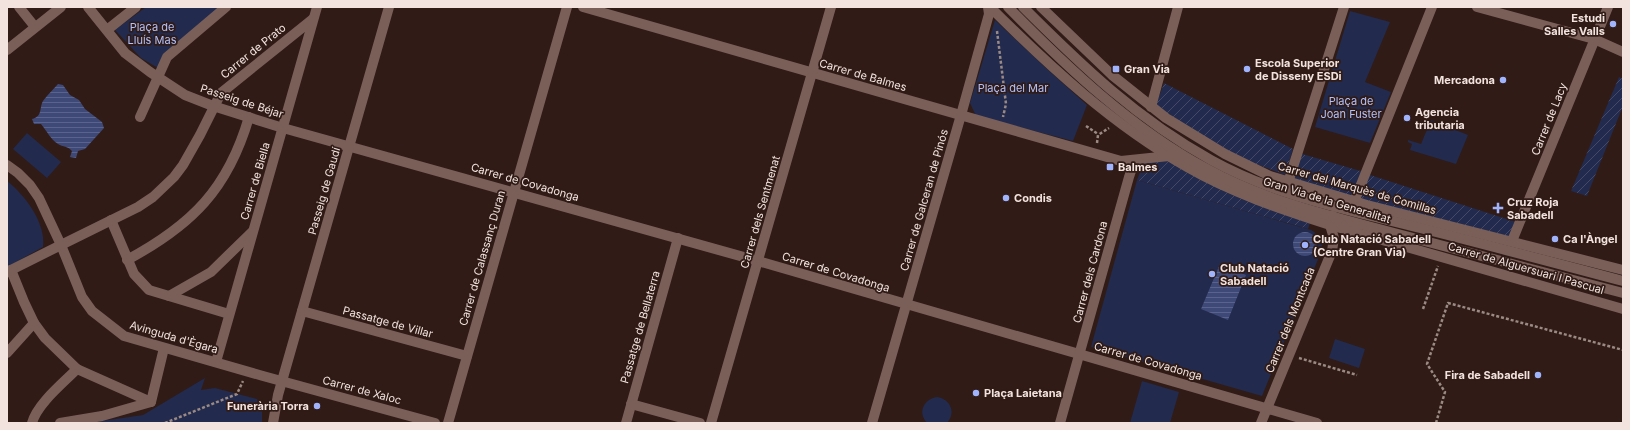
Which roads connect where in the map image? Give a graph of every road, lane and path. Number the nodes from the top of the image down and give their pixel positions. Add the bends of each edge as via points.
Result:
1 (19, 7) edge
2 (60, 7) edge
3 (88, 7) edge
4 (136, 7) edge
5 (226, 7) edge
6 (316, 7) edge
7 (389, 7) edge
8 (567, 7) edge
9 (583, 7) edge
10 (830, 7) edge
11 (989, 7) edge
12 (1008, 7) edge
13 (1023, 7) edge
14 (1042, 7) edge
15 (1178, 7) edge
16 (1344, 7) edge
17 (1432, 7) edge
18 (1477, 7) edge
19 (1608, 7) edge
20 (313, 19) junction
21 (986, 22) junction
22 (35, 27) junction
23 (107, 30) junction
24 (1594, 39) junction
25 (7, 50) edge
26 (1623, 52) edge
27 (812, 72) junction
28 (157, 76) junction
29 (213, 106) junction
30 (1151, 107) junction
31 (961, 116) junction
32 (140, 117) dead end
33 (249, 117) junction
34 (1003, 118) dead end
35 (1169, 120) junction
36 (1109, 123) dead end
37 (1086, 126) dead end
38 (283, 128) junction
39 (1098, 134) junction
40 (349, 145) junction
41 (1097, 150) dead end
42 (1170, 156) junction
43 (1137, 160) junction
44 (7, 165) edge
45 (1242, 175) junction
46 (513, 191) junction
47 (1283, 196) junction
48 (1354, 202) junction
49 (111, 220) junction
50 (1332, 221) junction
51 (252, 232) junction
52 (678, 238) junction
53 (1512, 241) junction
54 (61, 244) junction
55 (1442, 256) junction
56 (128, 260) junction
57 (758, 261) junction
58 (1623, 270) edge
59 (9, 271) edge
60 (1623, 281) edge
61 (1623, 293) edge
62 (169, 296) junction
63 (906, 304) junction
64 (1423, 309) dead end
65 (1623, 309) edge
66 (302, 311) junction
67 (229, 314) junction
68 (34, 323) junction
69 (164, 348) junction
70 (1623, 350) edge
71 (7, 353) edge
72 (1080, 354) junction
73 (467, 356) junction
74 (1289, 356) junction
75 (216, 362) junction
76 (77, 369) junction
77 (247, 371) junction
78 (1357, 375) dead end
79 (282, 381) junction
80 (150, 402) junction
81 (631, 404) junction
82 (1267, 408) junction
83 (32, 423) edge
84 (60, 423) edge
85 (165, 423) edge
86 (273, 423) edge
87 (436, 423) edge
88 (448, 423) edge
89 (626, 423) edge
90 (700, 423) edge
91 (711, 423) edge
92 (872, 423) edge
93 (1060, 423) edge
94 (1261, 423) edge
95 (1316, 423) edge
96 (1436, 423) edge

1 - 22 street
2 - 22 street
3 - 23 street, Passeig de Béjar
4 - 23 street
5 - 28 street via 167,57
6 - 20 street, Carrer de Biella
7 - 40 street, Passeig de Gaudí
8 - 46 street, Carrer de Calassanç Duran
9 - 27 street, Carrer de Balmes
10 - 27 street, Carrer dels Sentmenat
11 - 21 street, Carrer de Galceran de Pinós
11 - 42 street via 1068,82
12 - 47 street, Gran Via de la Generalitat via 1083,80 1149,133 1208,170 1253,190
13 - 45 street, Gran Via de la Generalitat via 1068,53 1136,111 1173,137
14 - 30 street, Carrer del Marquès de Comillas via 1112,75
15 - 30 street
16 - 47 street
17 - 48 street
18 - 24 street
19 - 24 street, Carrer de Lacy
20 - 29 street, Carrer de Prato via 221,93
20 - 38 street, Carrer de Biella
21 - 31 street, Carrer de Galceran de Pinós
21 - 34 path via 991,21 996,25 1006,104
22 - 25 street
23 - 28 street, Passeig de Béjar via 125,52
24 - 26 street
24 - 53 street, Carrer de Lacy
27 - 31 street, Carrer de Balmes
27 - 57 street, Carrer dels Sentmenat
28 - 29 street, Passeig de Béjar via 185,95
28 - 32 street
29 - 33 street, Passeig de Béjar
29 - 49 street, Carrer de Prato via 192,150 174,177 138,207
30 - 35 street, Carrer del Marquès de Comillas
31 - 43 street, Carrer de Balmes via 1121,161
31 - 63 street, Carrer de Galceran de Pinós
33 - 38 street, Passeig de Béjar
33 - 56 street via 235,157 207,200 174,231
35 - 45 street
35 - 47 street, Carrer del Marquès de Comillas via 1225,154 1270,176
36 - 39 path via 1113,126
37 - 39 path
38 - 40 street, Passeig de Béjar
38 - 51 street, Carrer de Biella
39 - 41 path
40 - 46 street, Carrer de Covadonga
40 - 66 street, Passeig de Gaudí
42 - 43 street
42 - 47 street via 1228,187
43 - 72 street, Carrer dels Cardona via 1128,177
44 - 54 street, Avinguda d'Ègara via 22,177 39,198
45 - 47 street, Gran Via de la Generalitat
46 - 52 street, Carrer de Covadonga
46 - 73 street, Carrer de Calassanç Duran
47 - 48 street, Carrer del Marquès de Comillas
47 - 50 street, Gran Via de la Generalitat
47 - 60 street, Gran Via de la Generalitat via 1314,201
48 - 53 street, Carrer del Marquès de Comillas
49 - 54 street, Carrer de Prato
49 - 56 street
50 - 55 street, Carrer de Alguersuari I Pascual via 1346,229
50 - 61 street, Gran Via de la Generalitat
50 - 74 street, Carrer dels Montcada via 1332,251
51 - 62 street via 211,272
51 - 67 street, Carrer de Biella
52 - 57 street, Carrer de Covadonga
52 - 81 street, Passatge de Bellaterra
53 - 58 street, Carrer del Marquès de Comillas
54 - 59 street, Carrer de Prato
54 - 69 street, Avinguda d'Ègara via 82,297 92,311 124,336
55 - 64 path
55 - 65 street, Carrer de Alguersuari I Pascual
56 - 62 street via 134,274 149,290
57 - 63 street, Carrer de Covadonga
57 - 91 street, Carrer dels Sentmenat
59 - 68 street
62 - 67 street
63 - 72 street, Carrer de Covadonga
63 - 92 street, Carrer de Galceran de Pinós
66 - 73 street, Passatge de Villar
66 - 79 street, Passeig de Gaudí
67 - 75 street, Carrer de Biella
68 - 71 street
68 - 76 street via 45,338
69 - 75 street, Avinguda d'Ègara
69 - 80 street
70 - 96 path via 1448,303 1427,364 1445,392
72 - 82 street, Carrer de Covadonga
72 - 93 street, Carrer dels Cardona
73 - 88 street, Carrer de Calassanç Duran
74 - 78 path
74 - 82 street, Carrer dels Montcada
75 - 77 street, Avinguda d'Ègara
76 - 80 street
76 - 83 street via 43,405
77 - 79 street, Avinguda d'Ègara
77 - 85 path via 237,394
79 - 86 street, Passeig de Gaudí
79 - 87 street, Carrer de Xaloc
80 - 84 street via 102,416
81 - 89 street, Passatge de Bellaterra
81 - 90 street
82 - 94 street, Carrer dels Montcada
82 - 95 street, Carrer de Covadonga

